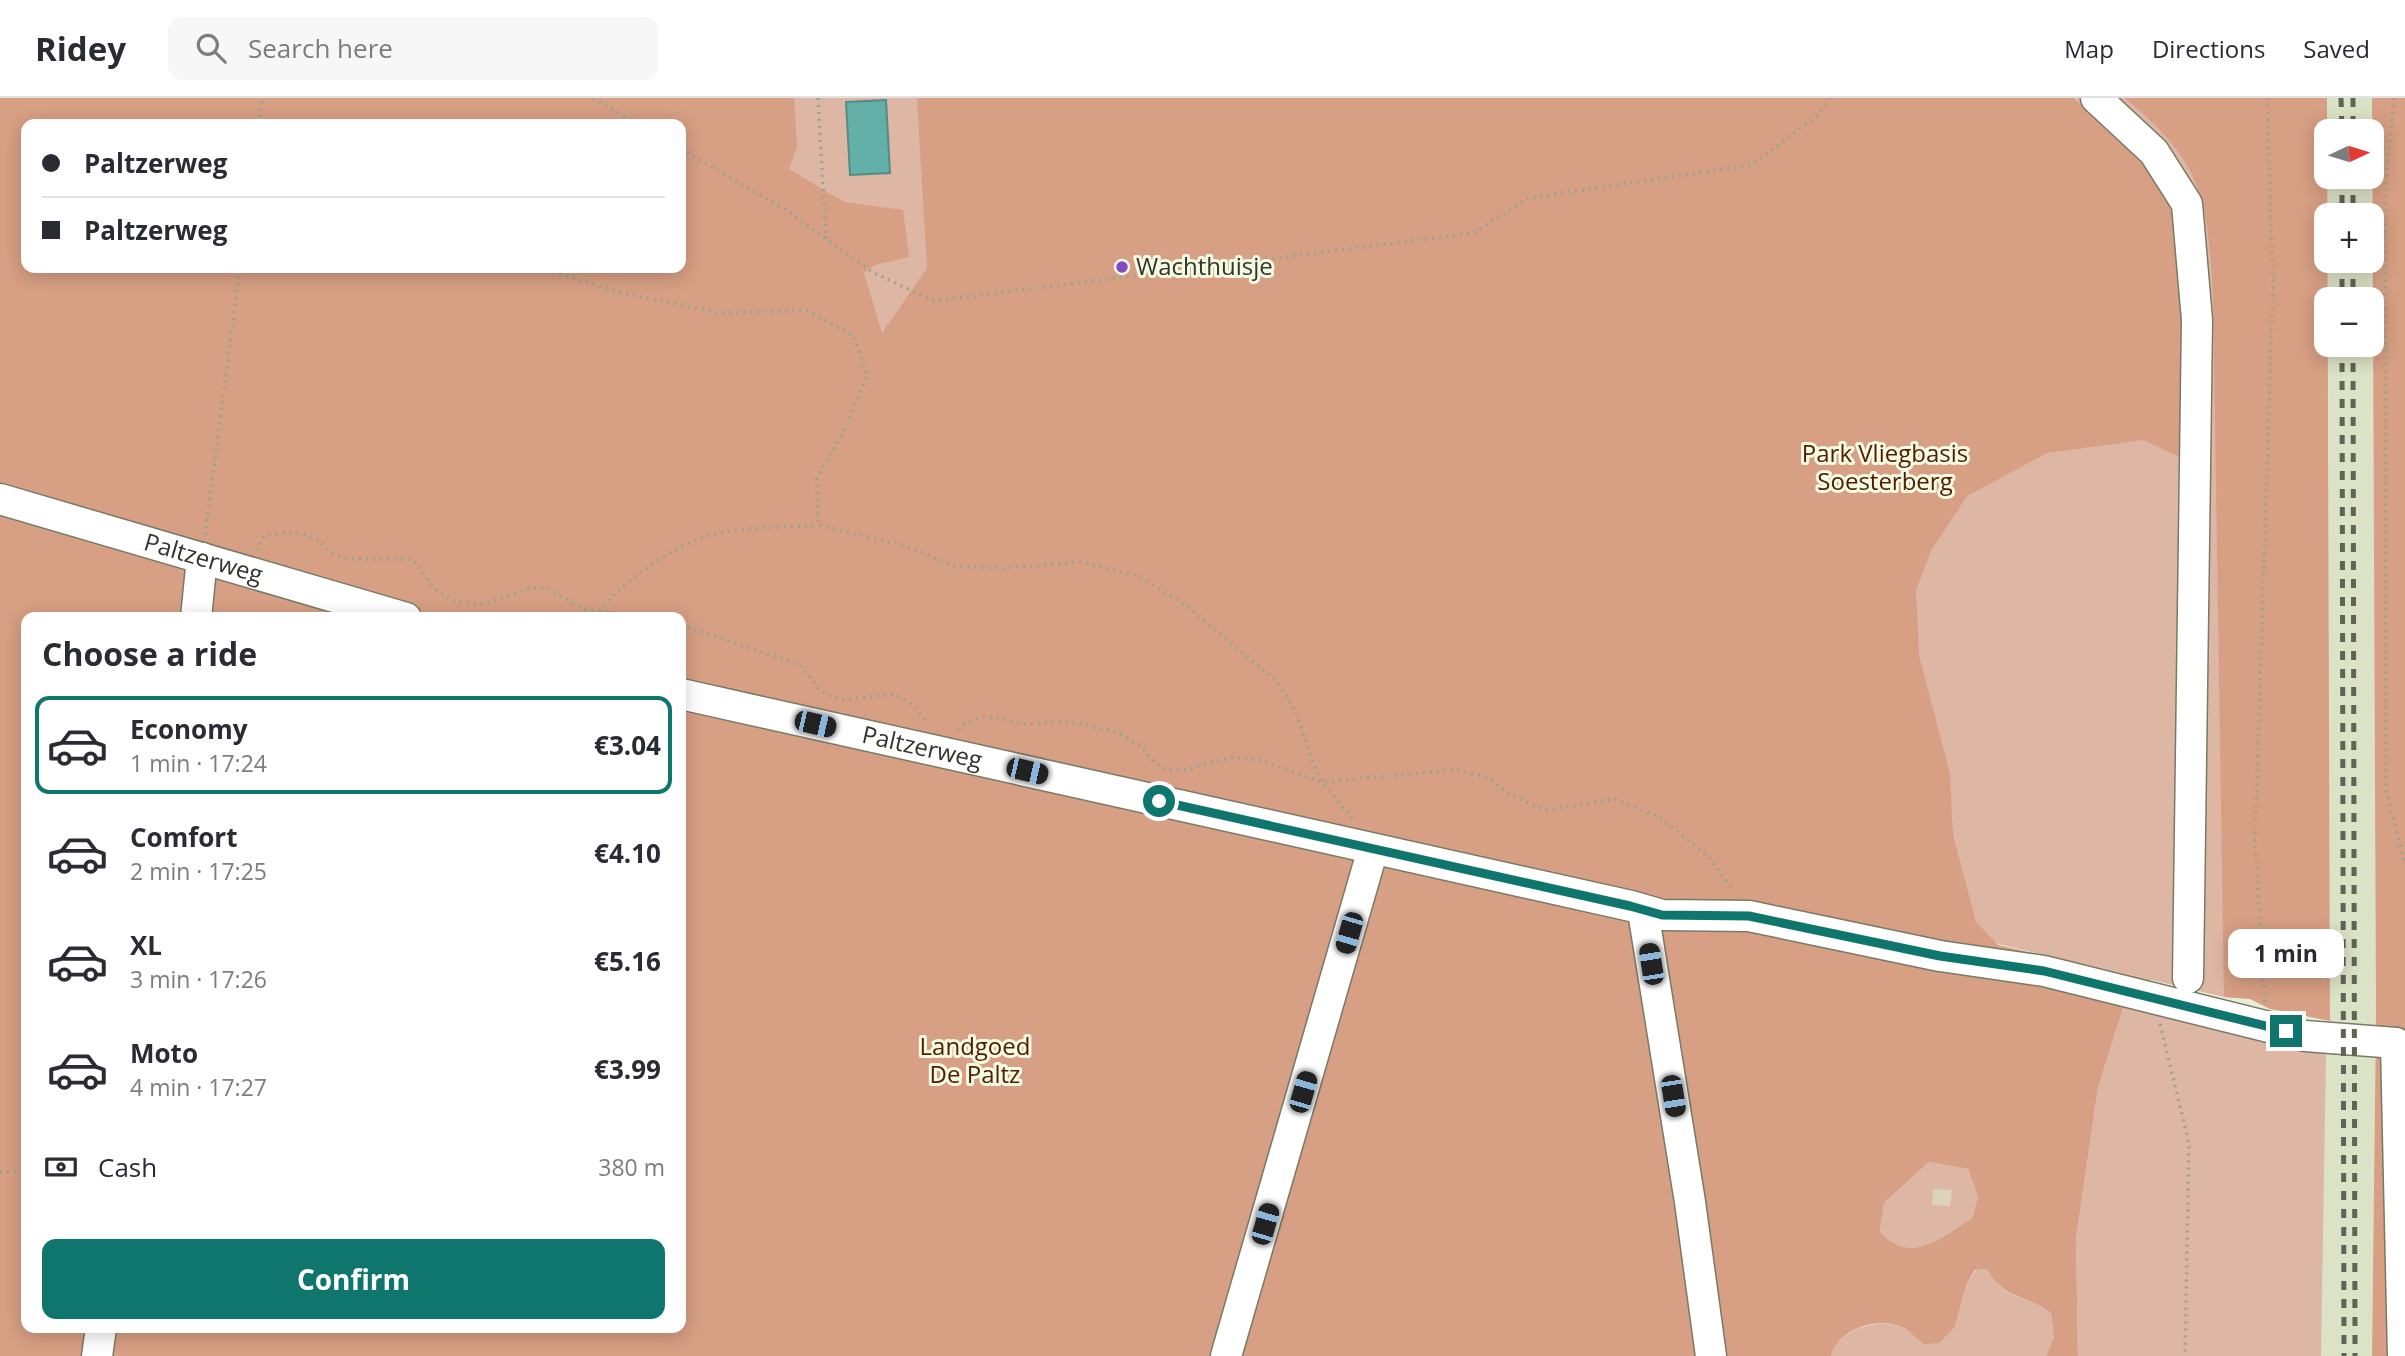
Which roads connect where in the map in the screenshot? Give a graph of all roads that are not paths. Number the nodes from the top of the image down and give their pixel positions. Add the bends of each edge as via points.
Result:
1 (2096, 98) edge
2 (0, 499) edge
3 (202, 558) junction
4 (197, 612) edge
5 (386, 612) edge
6 (686, 695) edge
7 (1372, 849) junction
8 (1643, 911) junction
9 (2188, 978) dead end
10 (2401, 1038) edge
11 (100, 1333) edge
12 (97, 1356) edge
13 (1226, 1356) edge
14 (1711, 1356) edge
15 (2403, 1356) edge

1 - 9 street via 2154,152 2186,204 2197,320
2 - 3 street, Paltzerweg
3 - 4 street
3 - 5 street, Paltzerweg
6 - 7 street, Paltzerweg
7 - 8 street, Paltzerweg
7 - 13 street
8 - 10 street, Paltzerweg via 1749,916 1940,956 2044,971 2305,1036
8 - 14 street
10 - 15 street
11 - 12 street

